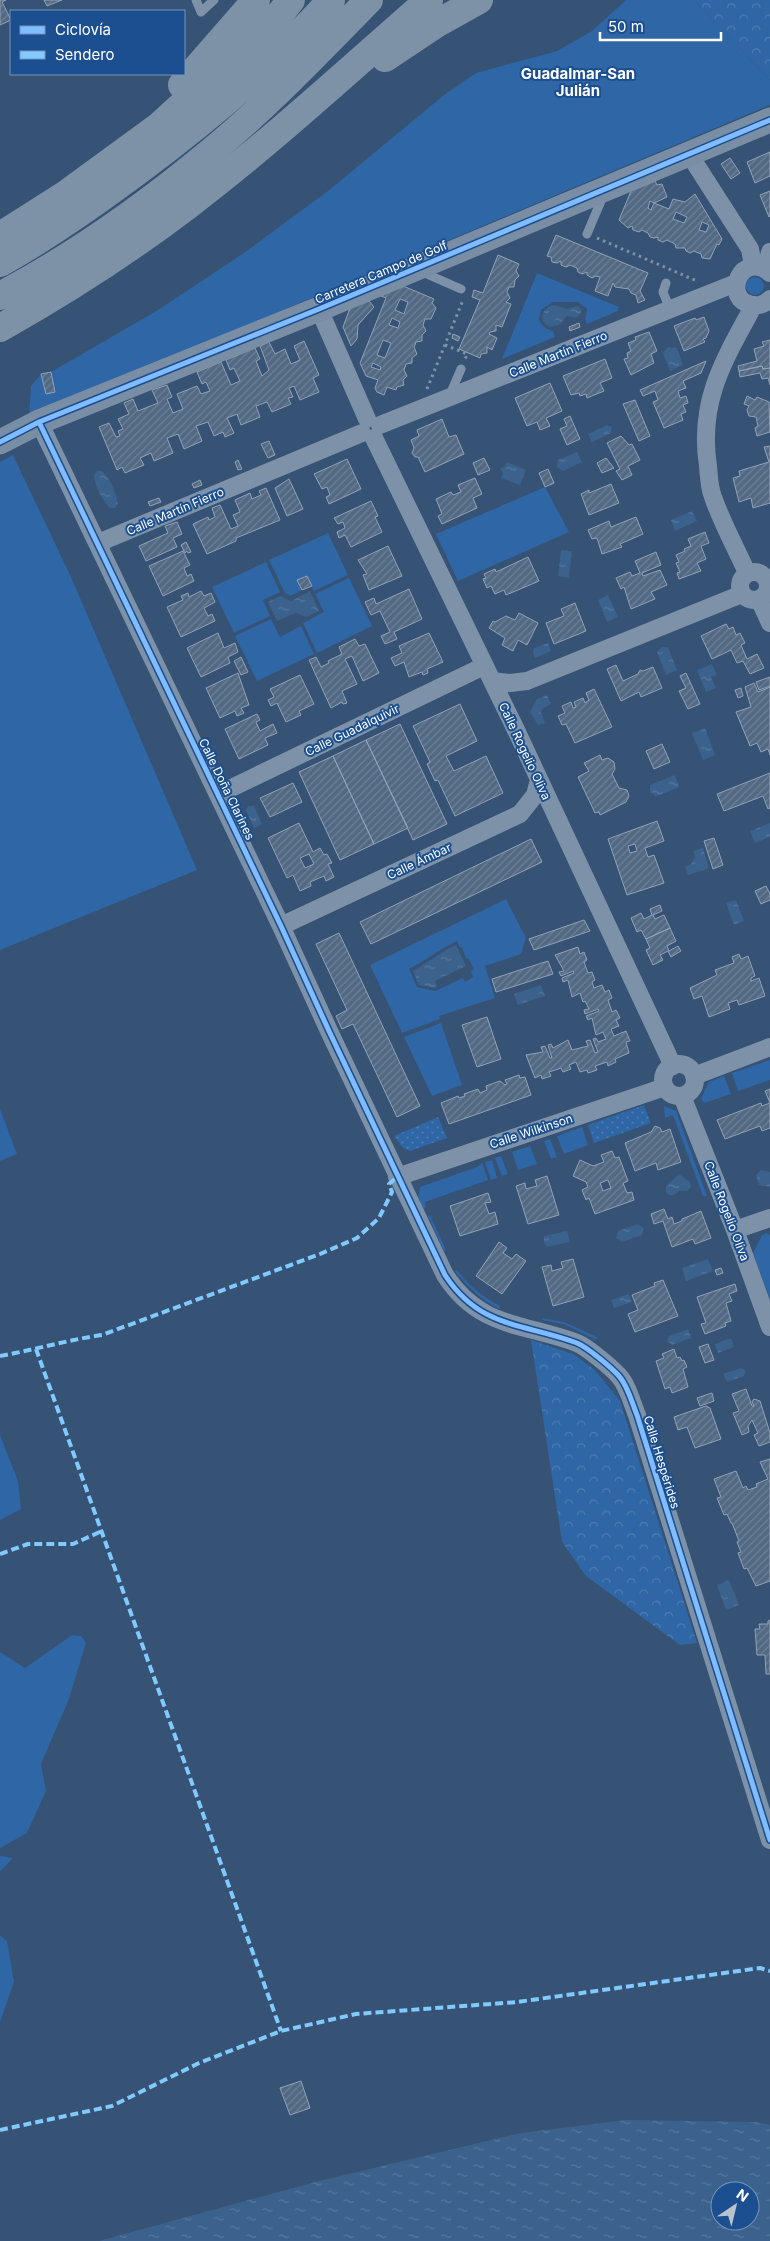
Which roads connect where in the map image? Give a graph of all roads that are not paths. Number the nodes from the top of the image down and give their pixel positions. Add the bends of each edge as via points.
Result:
1 (196, 0) edge
2 (214, 0) edge
3 (256, 0) edge
4 (291, 0) edge
5 (331, 0) edge
6 (370, 0) edge
7 (429, 0) edge
8 (479, 0) edge
9 (770, 120) edge
10 (288, 122) junction
11 (689, 154) junction
12 (606, 189) junction
13 (66, 194) junction
14 (587, 234) road end
15 (0, 236) edge
16 (0, 263) edge
17 (425, 264) junction
18 (765, 265) edge
19 (666, 283) dead end
20 (736, 283) junction
21 (461, 289) road end
22 (0, 296) edge
23 (762, 302) edge
24 (319, 309) junction
25 (670, 309) junction
26 (0, 328) edge
27 (461, 369) road end
28 (449, 397) junction
29 (39, 422) junction
30 (371, 429) junction
31 (0, 442) edge
32 (98, 543) junction
33 (747, 574) junction
34 (768, 579) edge
35 (742, 594) junction
36 (759, 599) junction
37 (770, 622) edge
38 (488, 673) junction
39 (539, 780) junction
40 (219, 794) junction
41 (281, 926) junction
42 (770, 1047) edge
43 (673, 1066) junction
44 (694, 1076) junction
45 (665, 1087) junction
46 (682, 1096) junction
47 (395, 1171) junction
48 (770, 1218) edge
49 (735, 1230) junction
50 (770, 1327) edge
51 (770, 1840) edge

1 - 2 lane via 201,12
3 - 13 highway via 189,78 152,115 95,163
4 - 13 highway via 276,19 159,126
5 - 16 highway via 261,71 190,132 89,207
6 - 22 highway via 300,71 207,155 105,231
7 - 10 highway
8 - 10 highway via 400,48 322,107
9 - 11 street, Carretera Campo de Golf
10 - 26 highway via 162,225 58,295
11 - 12 street, Carretera Campo de Golf
11 - 18 street via 750,249
12 - 14 lane
12 - 17 street, Carretera Campo de Golf
13 - 15 highway
17 - 21 lane via 429,275
17 - 24 street, Carretera Campo de Golf
18 - 20 street via 742,272
19 - 25 lane via 663,292
20 - 23 street via 742,300
20 - 25 street, Calle Martín Fierro
23 - 33 street via 722,363 705,421 712,495
24 - 29 street, Carretera Campo de Golf
24 - 30 street, Calle Rogelio Oliva
25 - 28 street, Calle Martín Fierro
27 - 28 lane
28 - 30 street, Calle Martín Fierro
29 - 31 street, Carretera Campo de Golf
29 - 32 street, Calle Doña Clarines
30 - 32 street, Calle Martín Fierro
30 - 38 street, Calle Rogelio Oliva
32 - 40 street, Calle Doña Clarines
33 - 34 street via 760,573
33 - 35 street via 740,585
34 - 36 street via 768,589
35 - 36 street via 750,600
35 - 38 street, Calle Guadalquivir via 527,681 510,683
36 - 37 street
38 - 39 street, Calle Rogelio Oliva
38 - 40 street, Calle Guadalquivir
39 - 41 street, Calle Ámbar via 535,795 520,814
39 - 43 street, Calle Rogelio Oliva
40 - 41 street, Calle Doña Clarines
41 - 47 street, Calle Doña Clarines
42 - 44 street
43 - 44 street via 684,1065
43 - 45 street via 663,1077
44 - 46 street via 694,1086
45 - 46 street via 672,1095
45 - 47 street, Calle Wilkinson via 412,1170
46 - 49 street, Calle Rogelio Oliva
47 - 51 street, Calle Hespérides via 445,1275 466,1301 502,1322 579,1344 620,1377 637,1415
48 - 49 street
49 - 50 street, Calle Rogelio Oliva

